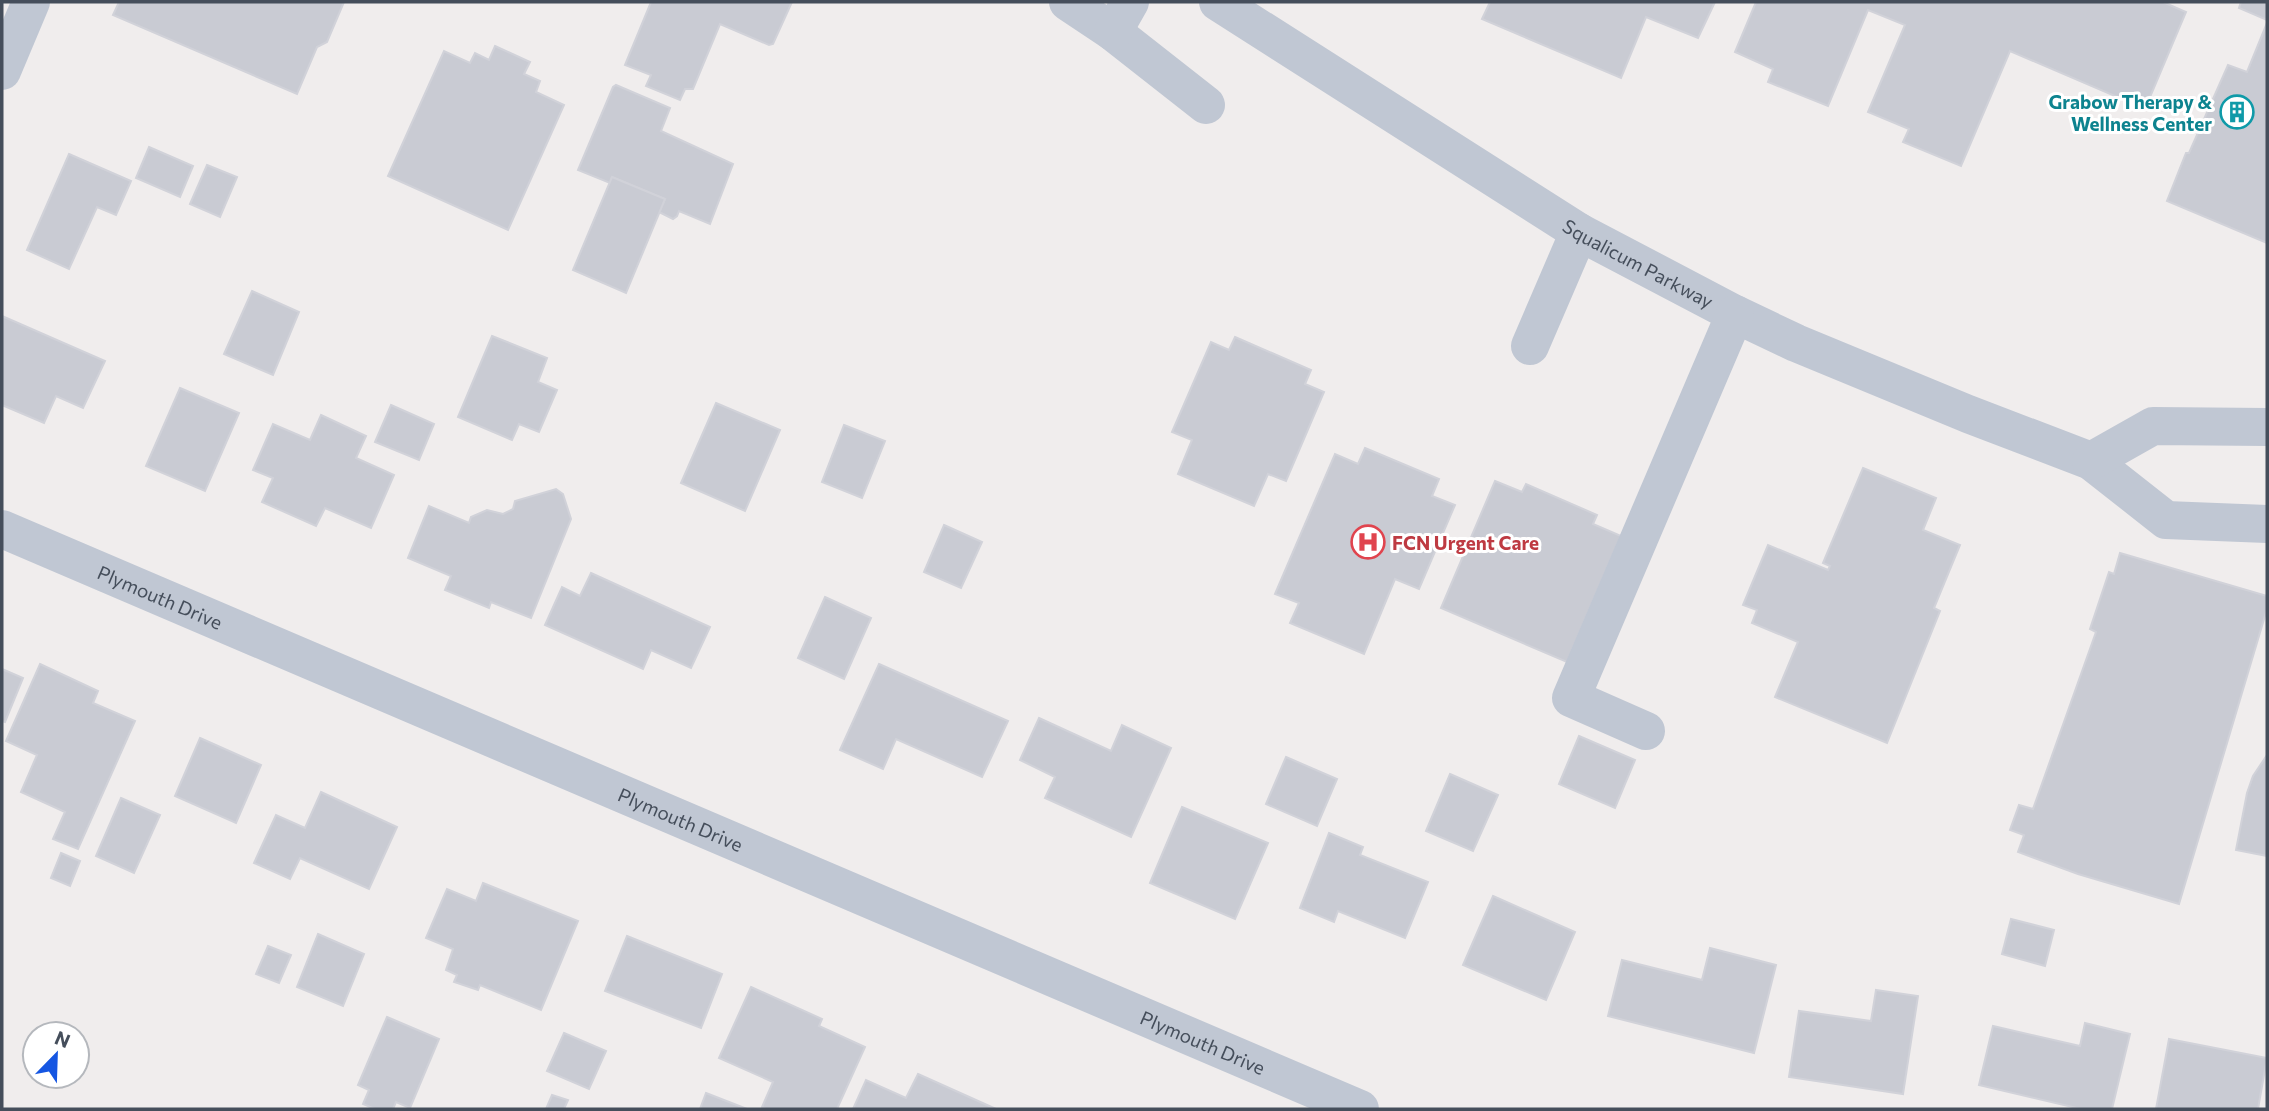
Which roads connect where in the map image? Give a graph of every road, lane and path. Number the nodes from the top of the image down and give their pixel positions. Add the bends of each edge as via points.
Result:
1 (31, 2) edge
2 (1068, 2) edge
3 (1218, 2) edge
4 (1121, 17) edge
5 (2, 71) edge
6 (1206, 105) dead end
7 (1579, 232) junction
8 (1735, 314) junction
9 (1530, 346) dead end
10 (2267, 427) edge
11 (2091, 461) junction
12 (2267, 524) edge
13 (2, 529) edge
14 (1646, 731) dead end
15 (1360, 1109) edge

1 - 5 street
2 - 4 street
3 - 7 street, Squalicum Parkway
4 - 6 street
7 - 8 street, Squalicum Parkway
7 - 9 street
8 - 11 street, Squalicum Parkway via 1968,414
8 - 14 street via 1571,698
10 - 11 street via 2153,426
11 - 12 street, Squalicum Parkway via 2166,520
13 - 15 street, Plymouth Drive

